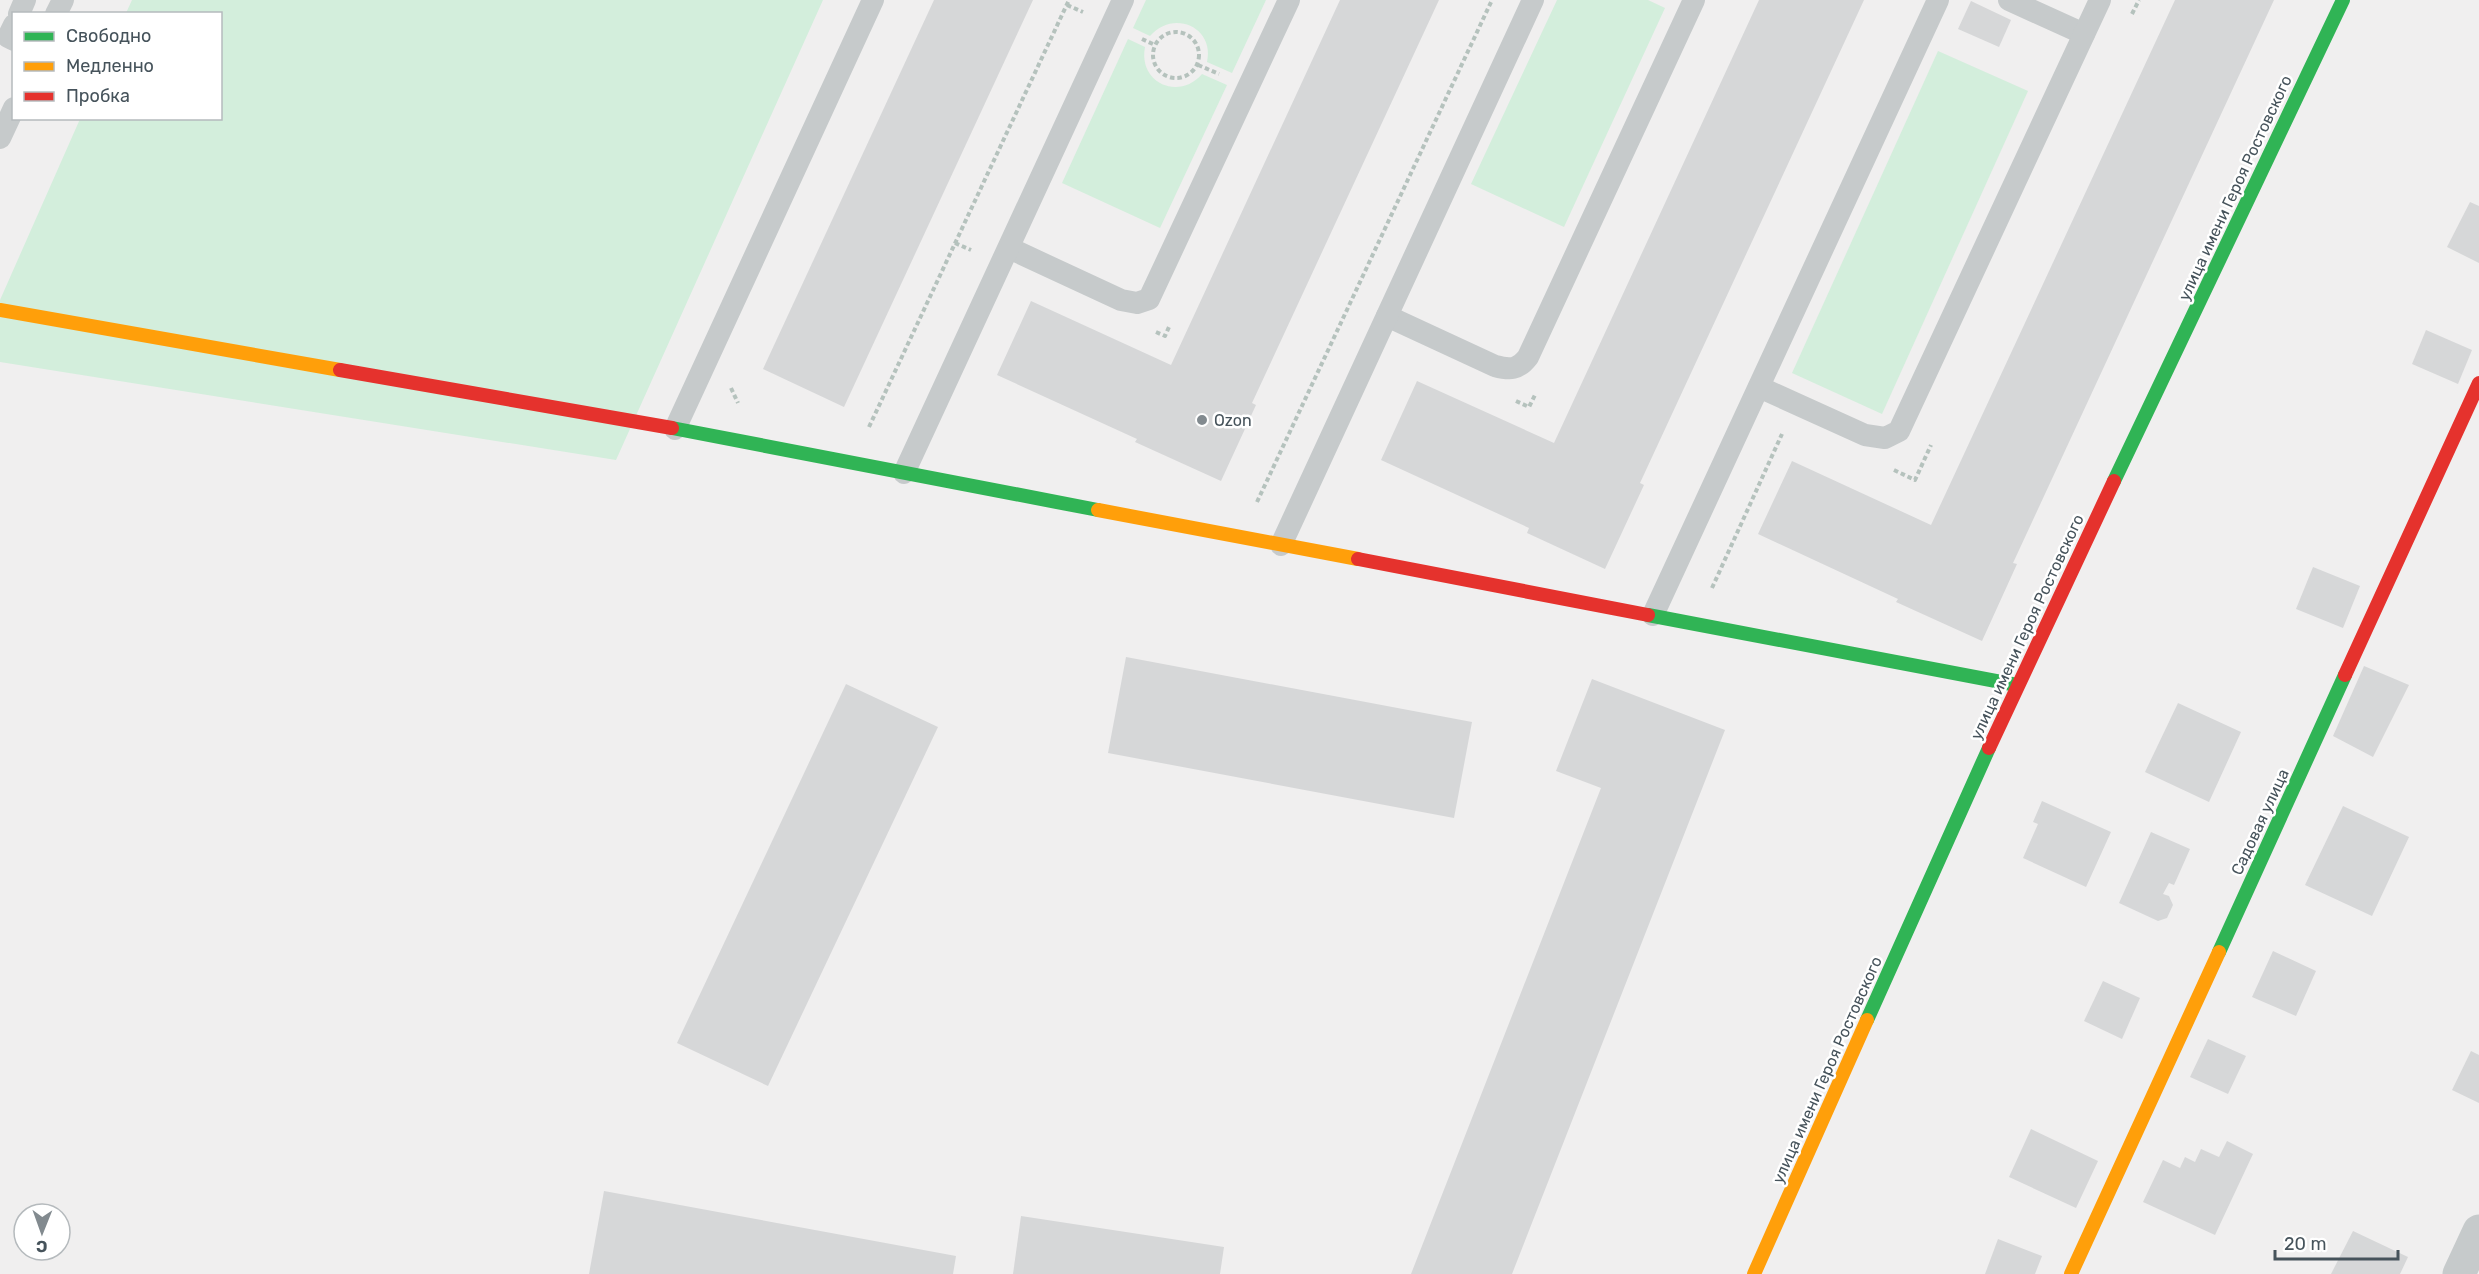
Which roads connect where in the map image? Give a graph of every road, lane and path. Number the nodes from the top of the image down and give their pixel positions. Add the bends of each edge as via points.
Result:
1 (873, 0) edge
2 (1069, 0) edge
3 (1123, 0) edge
4 (1289, 0) edge
5 (1492, 0) edge
6 (1533, 0) edge
7 (1694, 0) edge
8 (1938, 0) edge
9 (2009, 0) edge
10 (2100, 0) edge
11 (2343, 0) edge
12 (2084, 34) junction
13 (1155, 45) joint
14 (12, 112) edge
15 (0, 138) edge
16 (1009, 248) junction
17 (0, 310) edge
18 (1387, 316) junction
19 (736, 377) dead end
20 (2479, 383) edge
21 (1759, 387) junction
22 (740, 407) dead end
23 (675, 429) junction
24 (865, 436) dead end
25 (904, 473) junction
26 (1253, 512) dead end
27 (1281, 545) junction
28 (1653, 615) junction
29 (2017, 685) junction
30 (2479, 1231) edge
31 (1754, 1274) edge
32 (2071, 1274) edge
33 (2459, 1274) edge

1 - 23 lane
2 - 24 path
3 - 16 lane
4 - 16 lane via 1149,299 1137,303 1121,300
5 - 26 path
6 - 18 lane
7 - 18 lane via 1521,366 1509,370 1495,366
8 - 21 lane
9 - 12 lane
10 - 12 lane
11 - 29 street, улица имени Героя Ростовского
12 - 21 lane via 1899,432 1885,438 1864,435
13 - 13 path via 1157,69 1166,76 1190,74 1197,65 1200,52 1196,41 1186,33 1174,31 1163,35
14 - 15 lane
16 - 25 lane
17 - 23 street
18 - 27 lane
19 - 22 path via 731,388
20 - 32 street, Садовая улица
21 - 28 lane
23 - 25 street
25 - 27 street
27 - 28 street
28 - 29 street
29 - 31 street, улица имени Героя Ростовского
30 - 33 street

